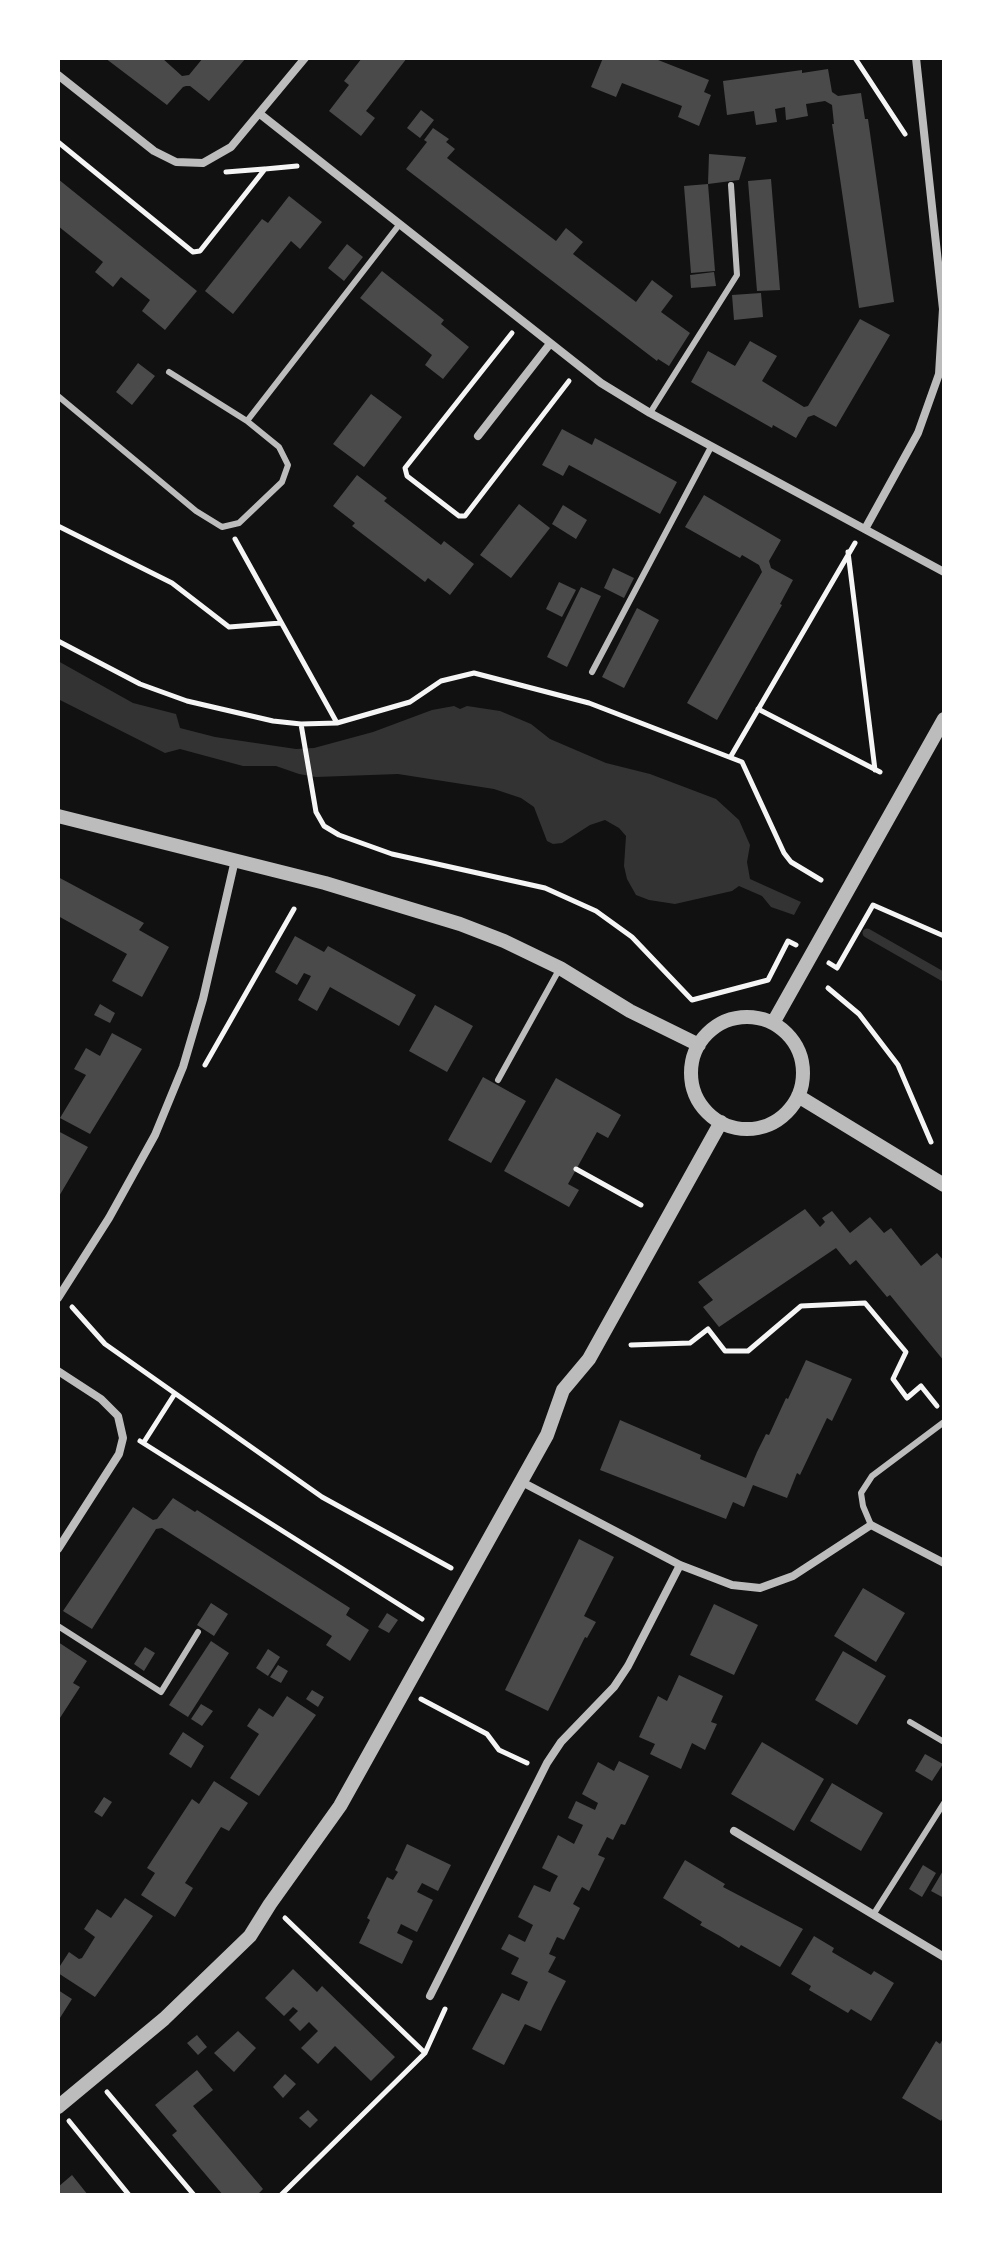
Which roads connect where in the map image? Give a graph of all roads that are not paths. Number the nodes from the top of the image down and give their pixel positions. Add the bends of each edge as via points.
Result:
1 (305, 58) edge
2 (916, 58) edge
3 (58, 75) edge
4 (260, 114) junction
5 (731, 185) dead end
6 (399, 225) junction
7 (549, 345) junction
8 (169, 372) dead end
9 (58, 396) edge
10 (650, 413) junction
11 (247, 421) junction
12 (478, 436) dead end
13 (711, 447) junction
14 (865, 529) junction
15 (944, 572) edge
16 (592, 672) dead end
17 (944, 719) edge
18 (58, 816) edge
19 (235, 860) junction
20 (560, 968) junction
21 (773, 1023) junction
22 (699, 1045) junction
23 (498, 1080) dead end
24 (798, 1096) junction
25 (721, 1122) junction
26 (944, 1185) edge
27 (59, 1297) edge
28 (58, 1371) edge
29 (944, 1422) edge
30 (520, 1481) junction
31 (871, 1525) junction
32 (58, 1549) edge
33 (944, 1563) edge
34 (680, 1565) junction
35 (58, 1626) edge
36 (198, 1632) dead end
37 (910, 1722) dead end
38 (944, 1742) edge
39 (944, 1803) edge
40 (734, 1831) dead end
41 (873, 1915) junction
42 (944, 1957) edge
43 (430, 1996) road end
44 (62, 2113) edge

1 - 4 street
2 - 14 street via 943,309 939,374 918,433
3 - 4 street via 154,151 176,162 203,163 231,147
4 - 6 street
5 - 10 lane via 737,275
6 - 7 street
6 - 11 lane
7 - 10 street
7 - 12 street
8 - 11 lane
9 - 11 lane via 222,527 239,523 256,509 282,482 288,465 279,447
10 - 13 street
13 - 14 street
13 - 16 lane
14 - 15 street
17 - 21 street
18 - 19 street
19 - 20 street via 460,924
19 - 27 street via 183,1067 155,1135
20 - 22 street
20 - 23 lane
21 - 22 street via 740,1017 716,1027
21 - 24 street via 797,1047 803,1080
22 - 25 street via 693,1088 699,1102
24 - 25 street via 788,1111 756,1128
24 - 26 street
25 - 30 street via 589,1359 563,1390 547,1435
28 - 32 street via 118,1416 123,1438 119,1454
29 - 31 lane via 872,1476 861,1493
30 - 34 street
30 - 44 street via 340,1806 250,1936 164,2019 93,2076
31 - 33 street
31 - 34 street via 793,1576 760,1588 732,1585
34 - 43 street via 614,1687 561,1742 543,1770
35 - 36 lane via 161,1692
37 - 38 lane
39 - 41 lane
40 - 41 street
41 - 42 street

